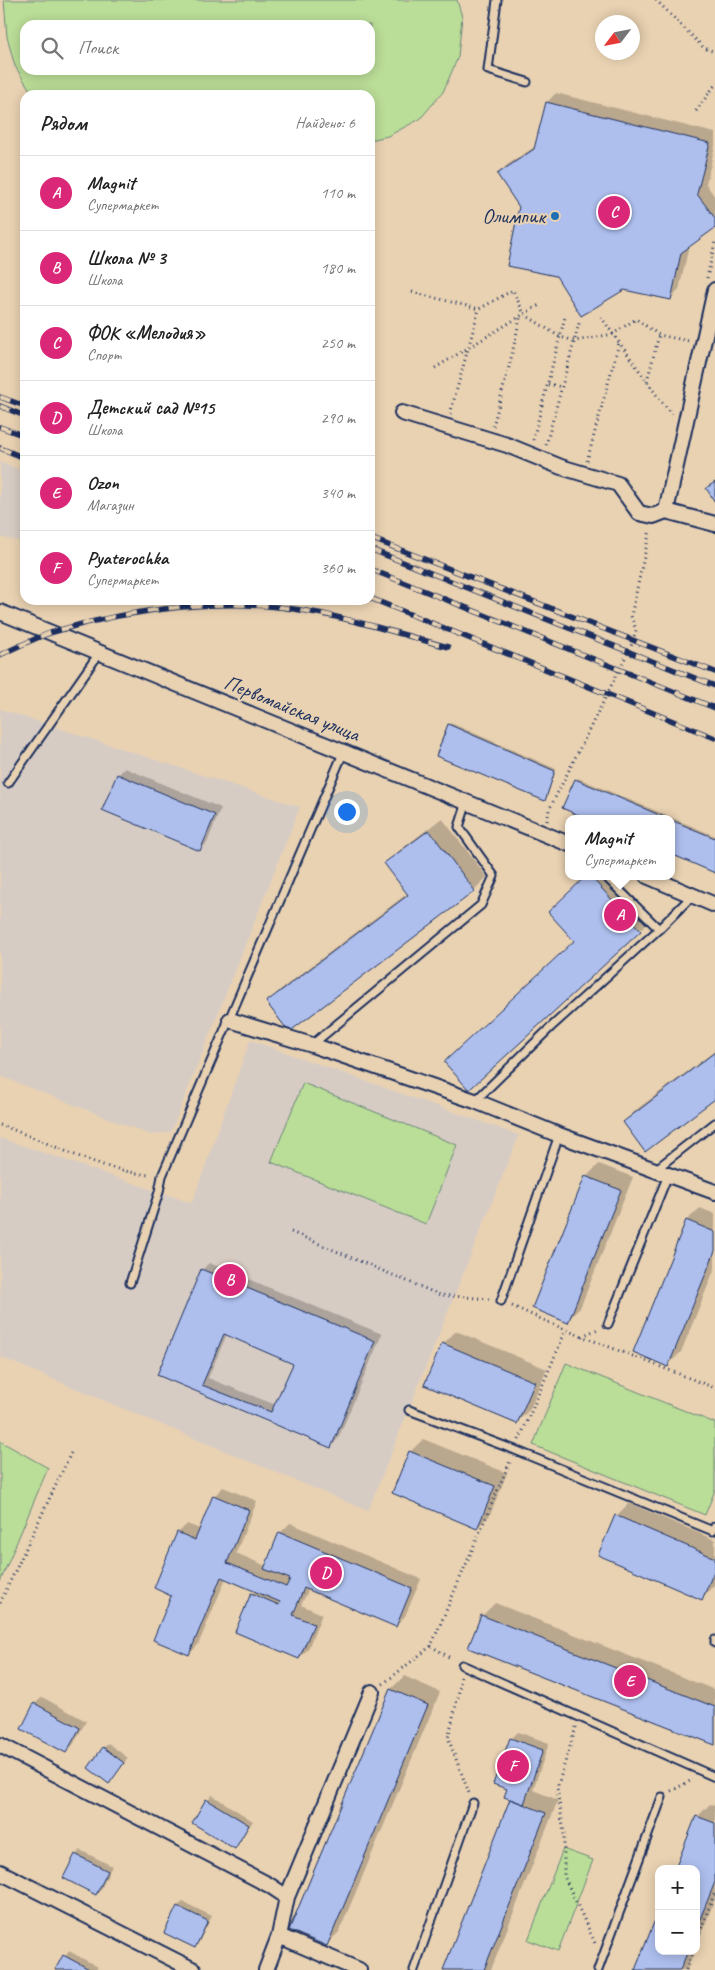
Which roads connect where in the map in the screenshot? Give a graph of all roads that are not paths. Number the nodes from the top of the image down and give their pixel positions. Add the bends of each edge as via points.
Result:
1 (497, 0) edge
2 (526, 82) dead end
3 (715, 290) edge
4 (402, 413) dead end
5 (659, 514) junction
6 (715, 524) edge
7 (0, 612) edge
8 (100, 652) junction
9 (344, 751) junction
10 (8, 783) dead end
11 (467, 802) junction
12 (565, 842) edge
13 (609, 880) edge
14 (657, 880) edge
15 (693, 895) junction
16 (715, 904) edge
17 (659, 929) junction
18 (230, 1020) junction
19 (312, 1045) junction
20 (475, 1102) junction
21 (715, 1123) edge
22 (559, 1135) junction
23 (661, 1172) junction
24 (715, 1192) edge
25 (130, 1283) dead end
26 (500, 1300) road end
27 (608, 1324) road end
28 (409, 1410) dead end
29 (714, 1530) edge
30 (462, 1665) road end
31 (372, 1692) road end
32 (0, 1745) edge
33 (715, 1777) edge
34 (662, 1796) road end
35 (473, 1803) road end
36 (0, 1872) edge
37 (287, 1896) junction
38 (279, 1936) junction
39 (194, 1970) edge
40 (266, 1970) edge
41 (359, 1970) edge
42 (414, 1970) edge
43 (598, 1970) edge

1 - 2 lane via 488,70
3 - 5 street
4 - 5 street via 618,484 639,513
5 - 6 street
7 - 8 street, Первомайская улица
8 - 9 street, Первомайская улица
8 - 10 lane
9 - 11 street, Первомайская улица
9 - 18 lane
11 - 12 street, Первомайская улица
11 - 19 lane via 459,827 494,876 481,905
13 - 17 lane
14 - 15 street
15 - 16 street
15 - 17 lane
17 - 20 lane
18 - 19 street
18 - 25 lane via 162,1176
19 - 20 street
20 - 22 street
21 - 23 lane
22 - 23 street
22 - 26 lane
23 - 24 street
23 - 27 lane
28 - 29 lane
30 - 33 lane
31 - 37 street
32 - 37 street
34 - 43 lane
35 - 42 lane
36 - 39 street
37 - 38 street
38 - 40 street
38 - 41 street

